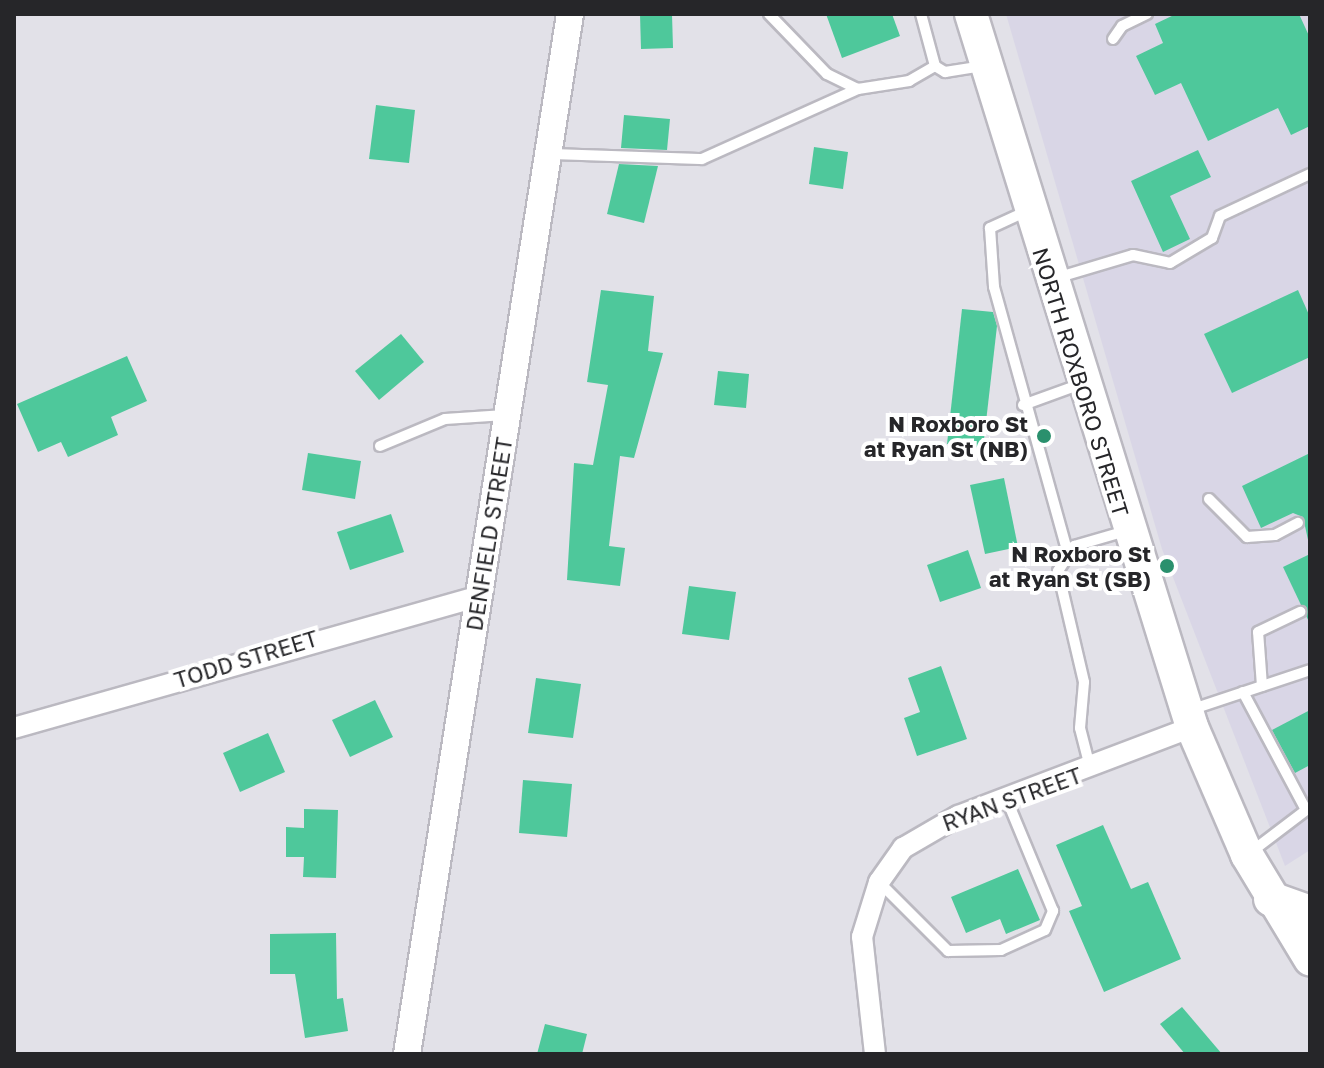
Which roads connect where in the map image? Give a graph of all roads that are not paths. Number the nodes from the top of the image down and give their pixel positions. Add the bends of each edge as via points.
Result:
1 (570, 14) edge
2 (769, 14) edge
3 (921, 14) edge
4 (971, 14) edge
5 (1147, 14) edge
6 (1113, 39) dead end
7 (986, 65) junction
8 (935, 66) junction
9 (858, 89) junction
10 (548, 154) junction
11 (1310, 174) edge
12 (1029, 210) junction
13 (1049, 280) junction
14 (1081, 384) junction
15 (1023, 405) junction
16 (507, 415) junction
17 (380, 446) dead end
18 (1209, 499) dead end
19 (1298, 523) dead end
20 (1126, 531) junction
21 (1067, 551) junction
22 (480, 596) junction
23 (1300, 612) dead end
24 (1310, 670) edge
25 (1262, 686) junction
26 (1243, 692) junction
27 (1189, 719) junction
28 (14, 728) edge
29 (1090, 769) junction
30 (1007, 800) junction
31 (1308, 808) edge
32 (1247, 855) junction
33 (879, 882) junction
34 (1271, 899) junction
35 (1310, 913) edge
36 (1310, 959) edge
37 (407, 1054) edge
38 (875, 1054) edge

1 - 10 street, DENFIELD STREET
2 - 9 lane via 827,74
3 - 8 lane
4 - 7 main road, NORTH ROXBORO STREET
5 - 6 lane via 1122,26
7 - 8 lane via 945,72
7 - 12 main road, NORTH ROXBORO STREET
8 - 9 lane via 909,81
9 - 10 lane via 702,159
10 - 16 street, DENFIELD STREET
11 - 13 lane via 1220,216 1212,238 1170,263 1133,255
12 - 13 main road, NORTH ROXBORO STREET
12 - 15 lane via 994,224 989,238
13 - 14 main road, NORTH ROXBORO STREET
14 - 15 lane
14 - 20 main road, NORTH ROXBORO STREET
15 - 21 lane
16 - 17 lane via 445,419
16 - 22 street, DENFIELD STREET
18 - 19 lane via 1247,537 1275,535
20 - 21 lane
20 - 27 main road, NORTH ROXBORO STREET
21 - 29 lane via 1058,571 1084,682 1080,728
22 - 28 street, TODD STREET
22 - 37 street, DENFIELD STREET
23 - 25 lane via 1258,632
24 - 25 lane
25 - 26 lane
26 - 27 lane
26 - 31 lane
27 - 29 street, RYAN STREET
27 - 32 main road, NORTH ROXBORO STREET
29 - 30 street, RYAN STREET
30 - 33 street, RYAN STREET via 920,836
30 - 33 lane via 1053,911 1045,930 1001,950 948,951
31 - 32 lane
32 - 34 main road, NORTH ROXBORO STREET
33 - 38 street, RYAN STREET via 861,955
34 - 35 highway
34 - 36 main road, NORTH ROXBORO STREET

